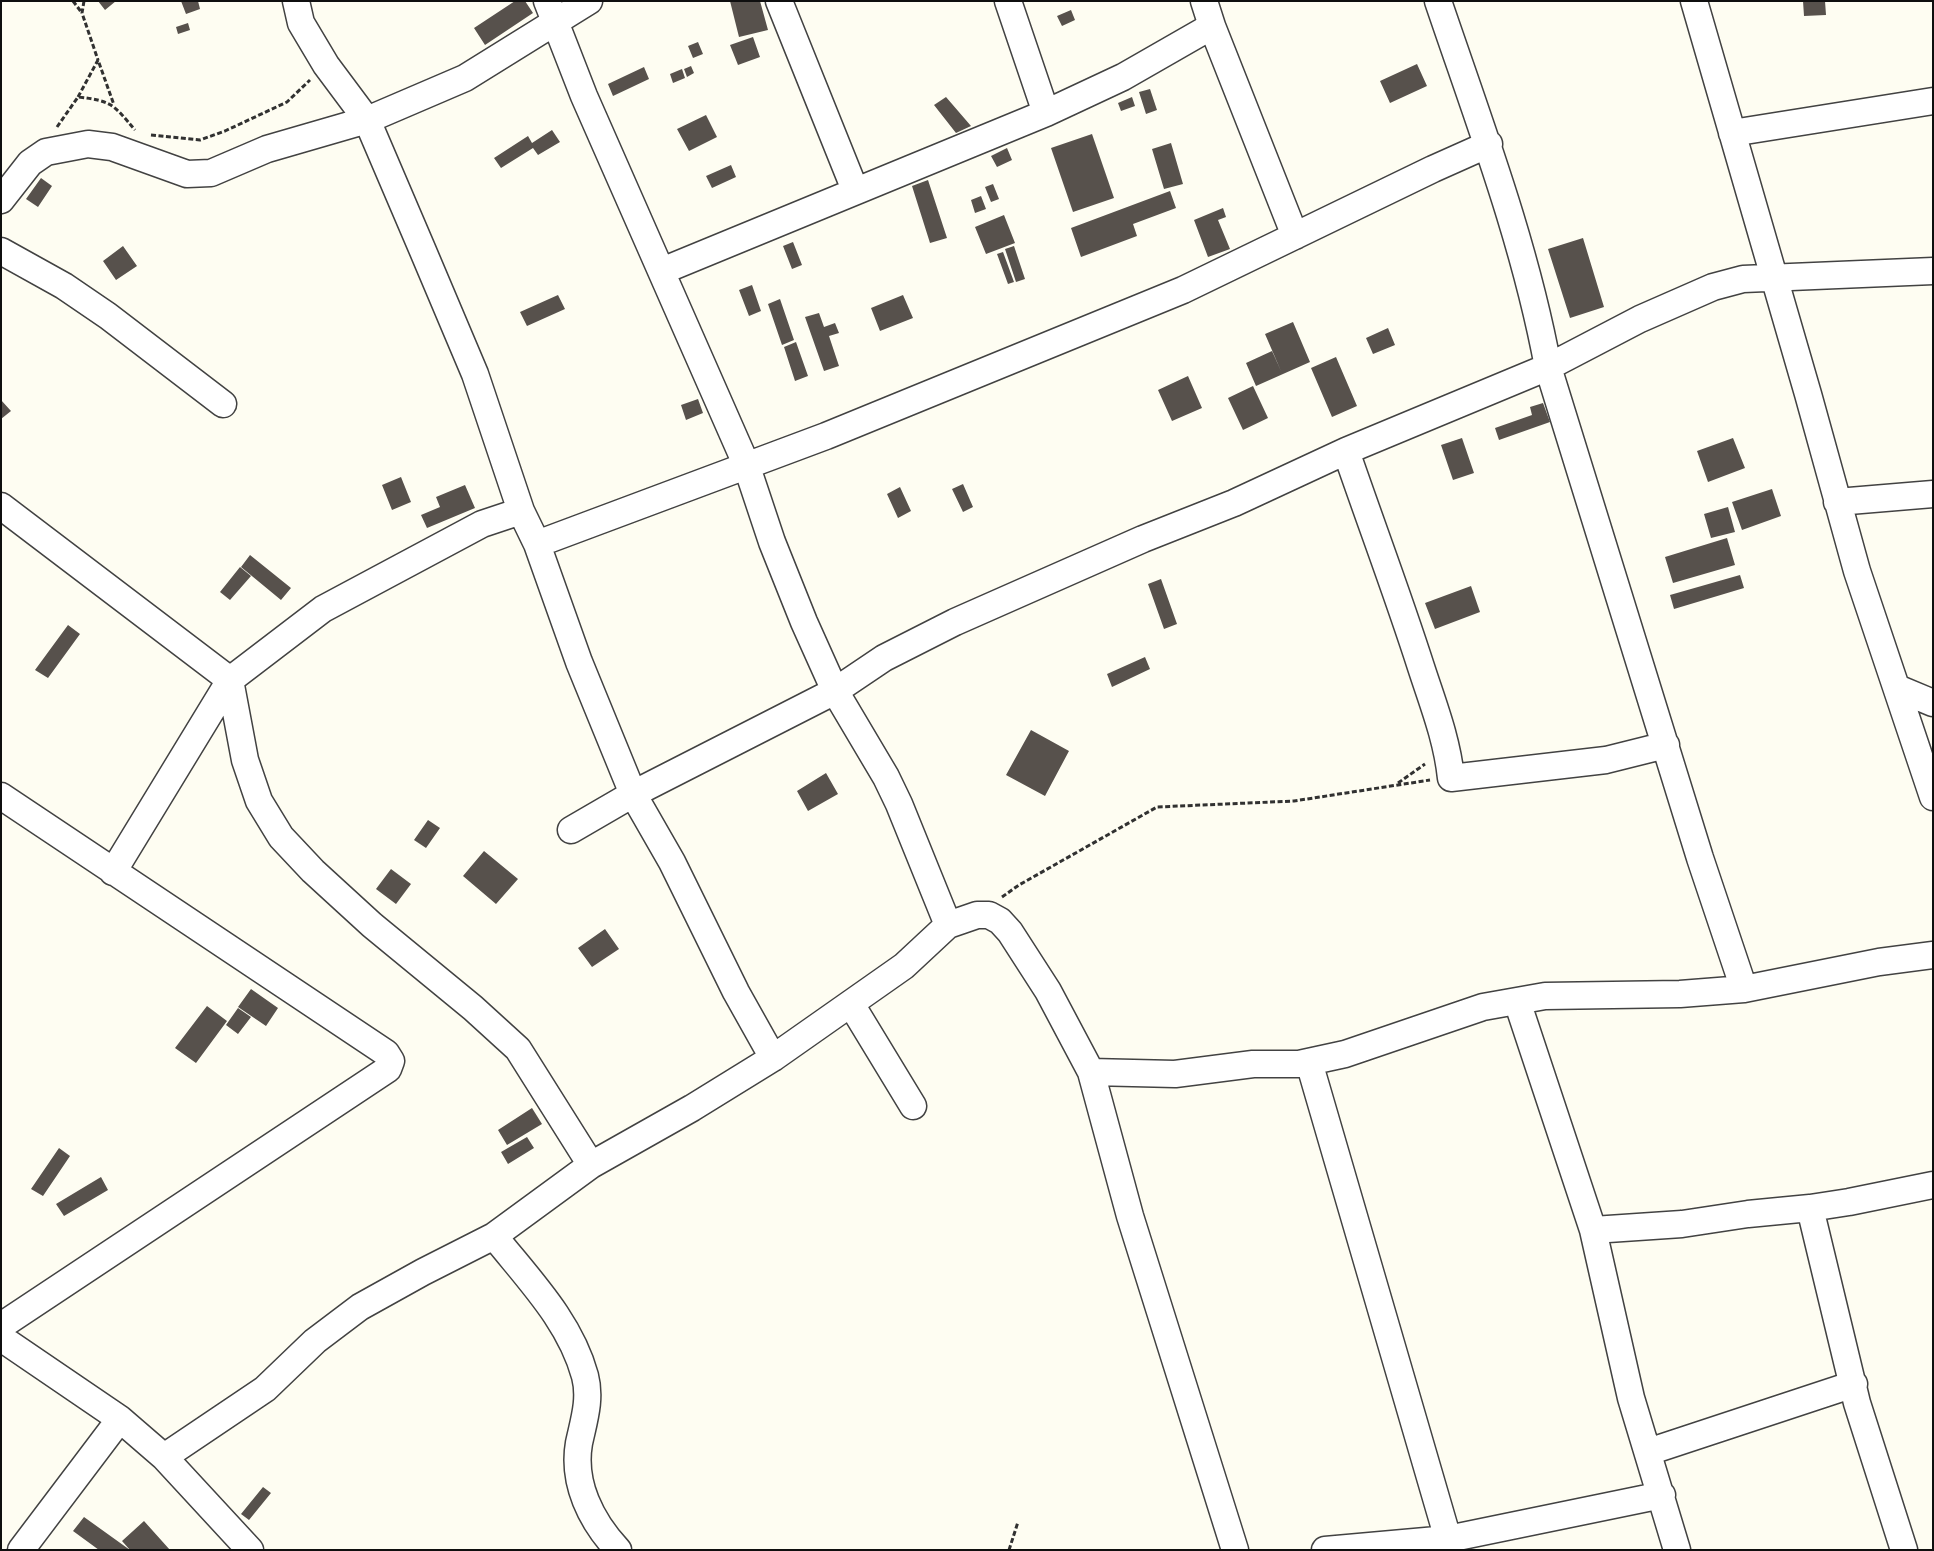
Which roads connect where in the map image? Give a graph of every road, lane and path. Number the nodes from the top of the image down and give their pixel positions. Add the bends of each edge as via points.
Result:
1 (73, 1) edge
2 (84, 1) edge
3 (296, 1) edge
4 (589, 1) edge
5 (779, 1) edge
6 (1008, 1) edge
7 (1204, 1) edge
8 (1438, 1) edge
9 (1694, 1) edge
10 (551, 12) edge
11 (82, 13) junction
12 (1212, 26) junction
13 (98, 60) junction
14 (326, 65) junction
15 (78, 97) dead end
16 (1933, 101) edge
17 (114, 105) dead end
18 (1046, 113) junction
19 (366, 120) junction
20 (1732, 133) junction
21 (146, 135) dead end
22 (1489, 144) junction
23 (855, 190) junction
24 (1, 200) edge
25 (1295, 236) junction
26 (1, 251) edge
27 (662, 271) junction
28 (1933, 271) edge
29 (1774, 279) junction
30 (1548, 367) junction
31 (223, 404) dead end
32 (1346, 451) junction
33 (746, 464) junction
34 (1933, 494) edge
35 (1837, 502) junction
36 (1, 506) edge
37 (521, 511) junction
38 (537, 544) junction
39 (230, 680) junction
40 (1897, 688) junction
41 (835, 691) junction
42 (1933, 703) edge
43 (1666, 745) junction
44 (1927, 756) edge
45 (1451, 778) junction
46 (633, 794) junction
47 (1, 796) edge
48 (1933, 797) edge
49 (571, 830) dead end
50 (113, 872) junction
51 (977, 915) junction
52 (948, 925) junction
53 (1933, 955) edge
54 (1744, 989) junction
55 (1517, 1001) junction
56 (851, 1004) junction
57 (773, 1058) junction
58 (1309, 1062) junction
59 (1091, 1072) junction
60 (913, 1106) dead end
61 (591, 1165) junction
62 (1933, 1184) edge
63 (1810, 1208) junction
64 (1593, 1230) junction
65 (494, 1236) junction
66 (1, 1326) edge
67 (1, 1338) edge
68 (1854, 1384) junction
69 (120, 1419) junction
70 (1648, 1452) junction
71 (164, 1458) junction
72 (1662, 1495) junction
73 (1018, 1522) dead end
74 (1448, 1539) junction
75 (21, 1550) edge
76 (250, 1550) edge
77 (618, 1550) edge
78 (1009, 1550) edge
79 (1235, 1550) edge
80 (1325, 1550) edge
81 (1677, 1550) edge
82 (1904, 1550) edge

1 - 11 path
2 - 11 path
3 - 14 street via 301,22
4 - 10 street
5 - 23 street
6 - 18 street
7 - 12 street
8 - 22 street
9 - 20 street
10 - 19 street via 465,78
10 - 27 street via 584,96
11 - 13 path
12 - 18 street via 1123,77
12 - 25 street
13 - 15 path
13 - 17 path
14 - 19 street
14 - 21 path via 287,102 225,131 200,140
16 - 20 street
18 - 23 street
19 - 24 street via 267,148 211,173 187,174 112,147 88,144 46,152 30,163
19 - 37 street via 475,374
20 - 29 street
22 - 25 street
22 - 30 street
23 - 27 street
25 - 33 street via 1183,290 826,436
26 - 31 street via 64,286 108,316
27 - 33 street
28 - 29 street
29 - 30 street via 1743,280 1713,287 1640,319
29 - 35 street
30 - 32 street
30 - 43 street
32 - 41 street via 1234,503 1143,539 955,622 884,658
32 - 45 street via 1407,618 1438,715
33 - 38 street
33 - 41 street via 772,542
34 - 35 street
35 - 40 street
36 - 39 street
37 - 38 street
37 - 39 street via 482,524 323,609
38 - 46 street via 579,662
39 - 50 street
39 - 61 street via 245,760 259,801 281,837 372,925 518,1049
40 - 42 street
40 - 44 street
41 - 46 street
41 - 52 street via 886,777
43 - 45 street via 1606,760
43 - 54 street
44 - 48 street
45 - 51 path via 1294,801 1157,807 1020,884
46 - 49 street
46 - 57 street via 672,862 736,992
47 - 50 street
50 - 66 street via 386,1053 391,1061 388,1069
51 - 52 street
51 - 59 street via 989,915 1010,932 1048,991
52 - 56 street via 904,966
53 - 54 street via 1879,962
54 - 55 street via 1554,995
55 - 58 street via 1483,1007 1366,1048
55 - 64 street
56 - 57 street
56 - 60 street
57 - 61 street
58 - 59 street via 1253,1064 1175,1074
58 - 74 street
59 - 79 street via 1130,1216
61 - 65 street
62 - 63 street
63 - 64 street via 1682,1224
63 - 68 street
64 - 70 street via 1631,1398
65 - 71 street via 360,1307 315,1341 266,1389
65 - 77 street via 571,1336 588,1397 577,1460 579,1481 585,1503
67 - 69 street
68 - 70 street
68 - 82 street
69 - 71 street
69 - 75 street
70 - 72 street
71 - 76 street
72 - 74 street
72 - 81 street
73 - 78 path
74 - 80 street

